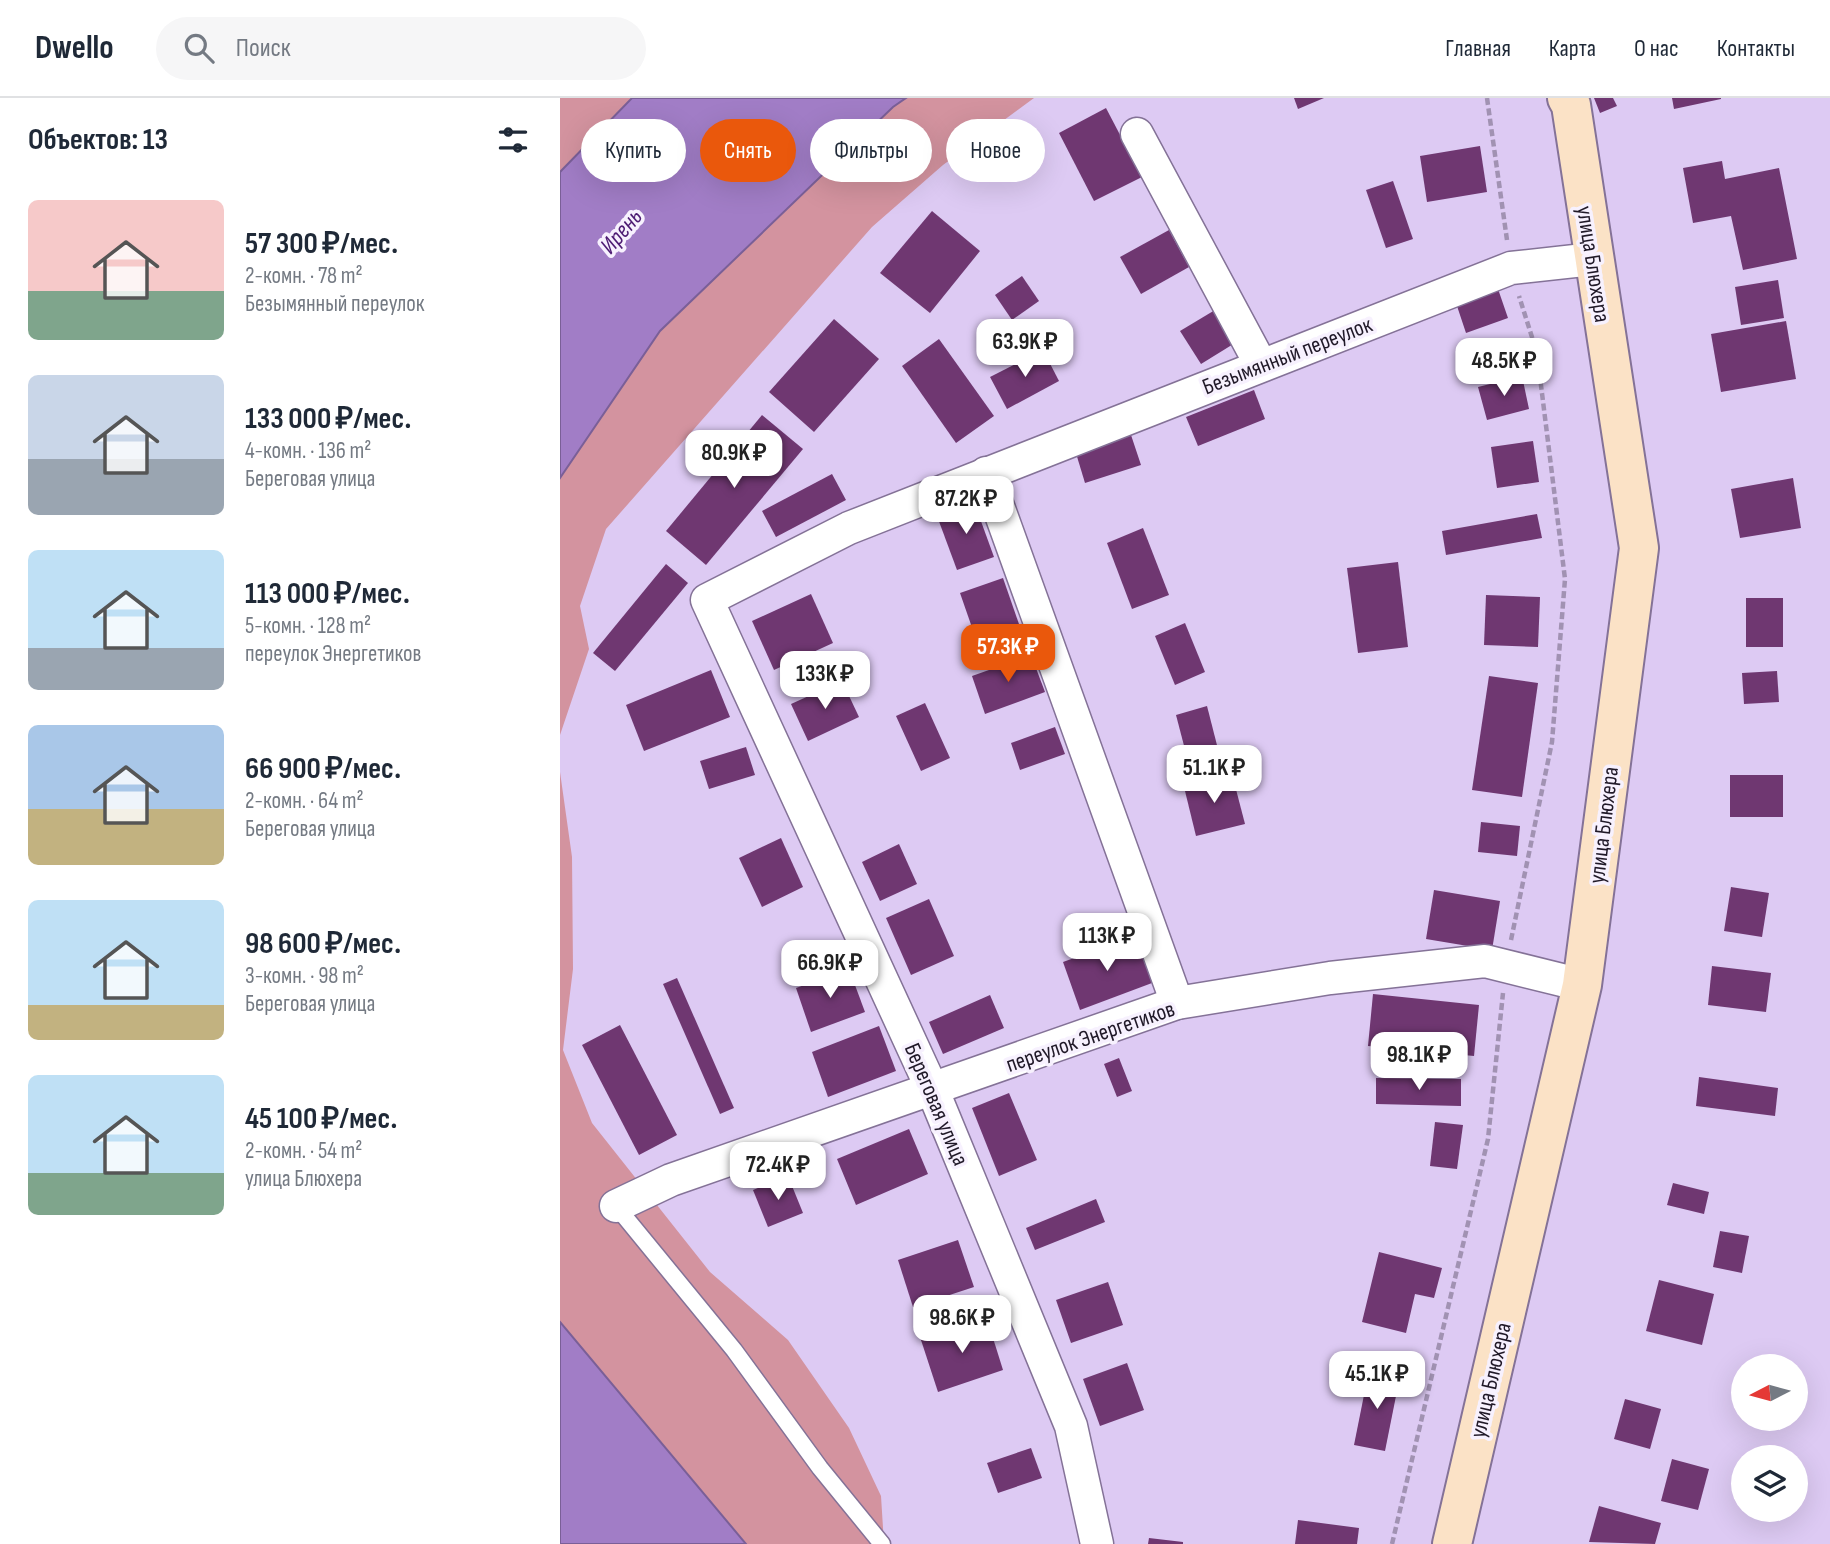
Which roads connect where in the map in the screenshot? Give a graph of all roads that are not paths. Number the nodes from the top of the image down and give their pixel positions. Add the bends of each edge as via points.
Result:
1 (1567, 98) edge
2 (1137, 134) dead end
3 (1593, 259) junction
4 (1261, 365) junction
5 (986, 472) junction
6 (708, 600) joint
7 (1582, 985) junction
8 (1177, 1003) junction
9 (933, 1091) junction
10 (616, 1206) joint
11 (882, 1544) edge
12 (1097, 1544) edge
13 (1452, 1544) edge

1 - 3 street, улица Блюхера
2 - 4 street
3 - 4 street, Безымянный переулок via 1511,268
3 - 7 street, улица Блюхера via 1639,548
4 - 5 street, Безымянный переулок
5 - 6 street, Безымянный переулок via 849,528
5 - 8 street
6 - 9 street, Береговая улица
7 - 8 street, переулок Энергетиков via 1485,961 1330,978
7 - 13 street, улица Блюхера
8 - 9 street, переулок Энергетиков
9 - 10 street, переулок Энергетиков via 671,1180
9 - 12 street, Береговая улица via 1071,1426
10 - 11 lane via 734,1350

